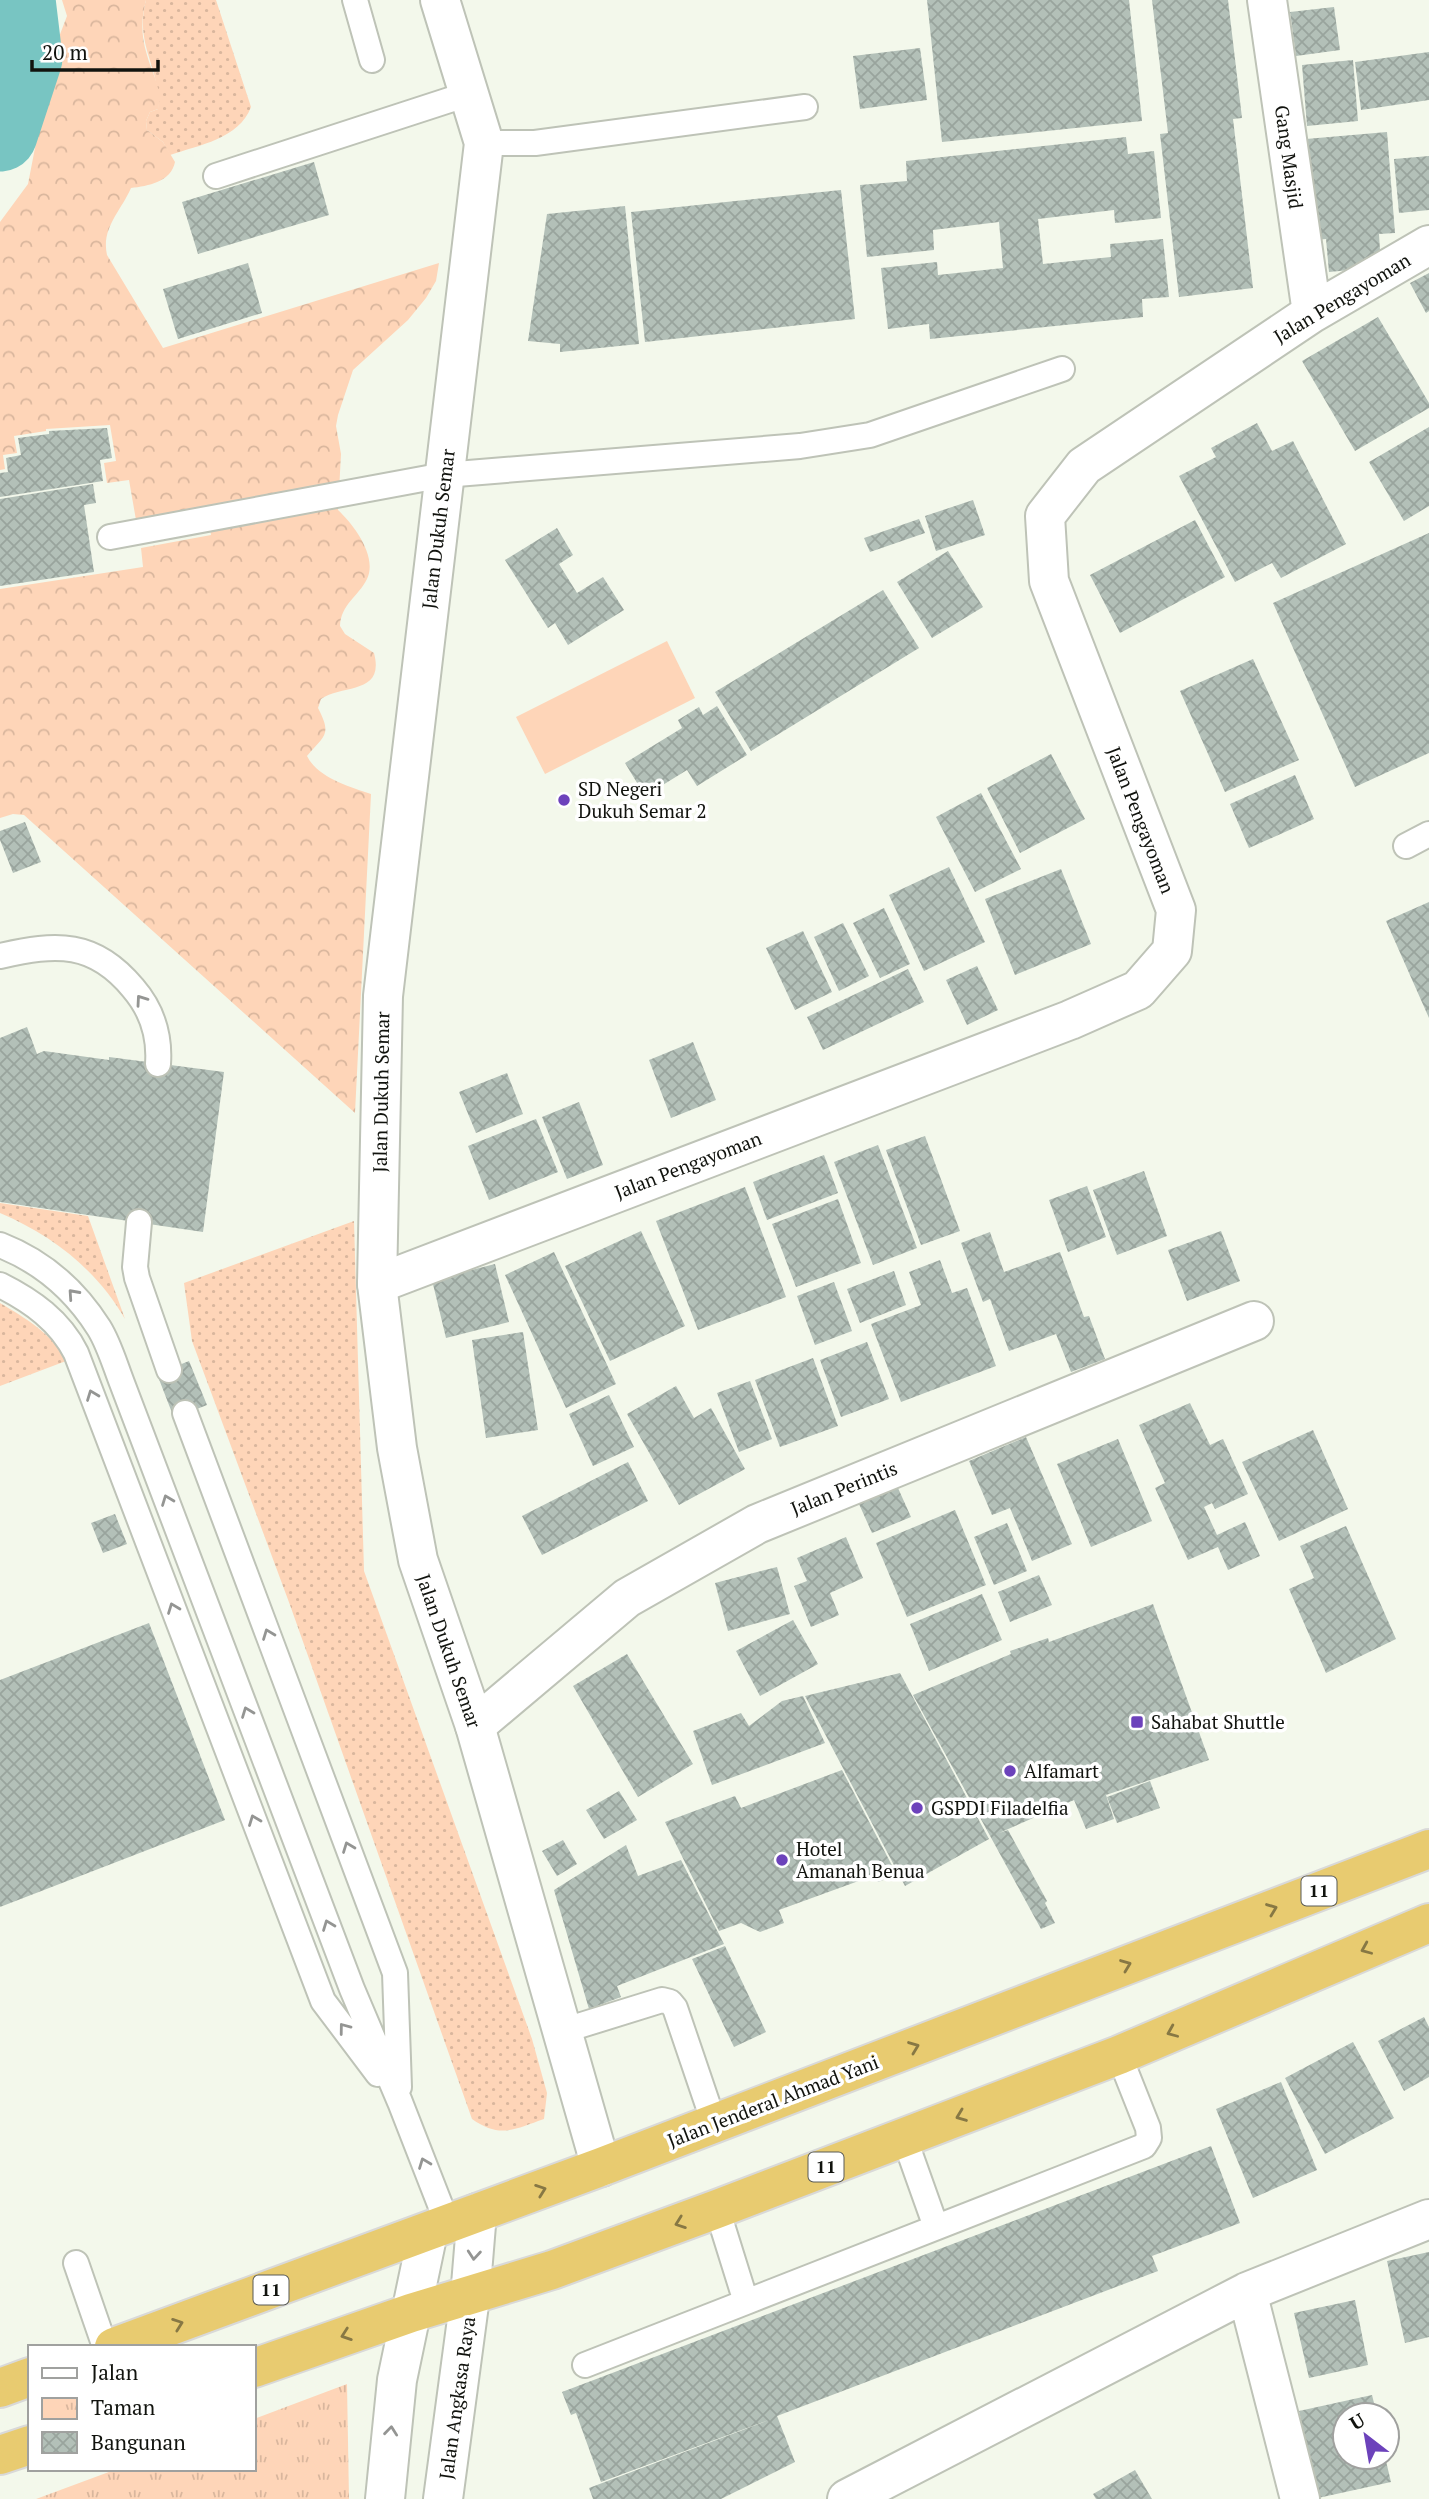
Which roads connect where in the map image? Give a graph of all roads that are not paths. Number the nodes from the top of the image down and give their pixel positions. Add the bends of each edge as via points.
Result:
1 (355, 0) edge
2 (440, 0) edge
3 (1267, 0) edge
4 (372, 60) dead end
5 (471, 93) junction
6 (805, 107) dead end
7 (484, 143) junction
8 (216, 176) dead end
9 (1429, 245) edge
10 (1312, 313) junction
11 (1062, 369) dead end
12 (444, 475) junction
13 (110, 537) dead end
14 (1429, 834) edge
15 (1406, 845) dead end
16 (0, 956) edge
17 (158, 1064) dead end
18 (139, 1222) dead end
19 (0, 1245) edge
20 (377, 1284) junction
21 (0, 1286) edge
22 (1254, 1321) dead end
23 (169, 1370) dead end
24 (185, 1413) dead end
25 (475, 1726) junction
26 (1429, 1849) edge
27 (1429, 1923) edge
28 (562, 2031) junction
29 (1118, 2055) junction
30 (400, 2102) junction
31 (714, 2123) junction
32 (904, 2137) junction
33 (601, 2167) junction
34 (717, 2210) junction
35 (1429, 2218) edge
36 (451, 2223) junction
37 (936, 2227) junction
38 (76, 2263) dead end
39 (1247, 2292) junction
40 (470, 2297) junction
41 (746, 2302) junction
42 (411, 2313) junction
43 (104, 2345) edge
44 (119, 2345) edge
45 (586, 2365) dead end
46 (256, 2367) edge
47 (28, 2378) edge
48 (0, 2388) edge
49 (28, 2446) edge
50 (0, 2455) edge
51 (385, 2499) edge
52 (443, 2499) edge
53 (847, 2499) edge
54 (1300, 2499) edge

1 - 4 lane
2 - 5 street, Jalan Dukuh Semar
3 - 10 street, Gang Masjid
5 - 7 street, Jalan Dukuh Semar
5 - 8 lane
6 - 7 lane via 535,143
7 - 12 street, Jalan Dukuh Semar
9 - 10 street, Jalan Pengayoman
10 - 20 street, Jalan Pengayoman via 1084,466 1045,516 1049,581 1176,910 1172,951 1138,990
11 - 12 lane via 870,435 800,446
12 - 13 lane
12 - 20 street, Jalan Dukuh Semar via 383,996
14 - 15 lane
17 -> 16 lane via 148,1008 121,973 102,959 55,948
18 - 23 lane via 137,1278
30 -> 19 lane via 352,1989 100,1329 56,1277
20 - 25 street, Jalan Dukuh Semar via 397,1448 418,1560
30 -> 21 lane via 323,2001 69,1339 42,1311
22 - 25 street, Jalan Perintis via 757,1524 627,1598
30 -> 24 lane via 395,1973
25 - 28 street, Jalan Dukuh Semar
31 -> 26 highway, Jalan Jenderal Ahmad Yani / 11
27 -> 29 highway, 11
28 - 31 lane via 662,2000 670,2002
28 - 33 street, Jalan Dukuh Semar
29 -> 32 highway, 11
29 - 37 lane via 1148,2129 1144,2146
36 -> 30 lane
31 - 33 highway, Jalan Jenderal Ahmad Yani / 11
32 - 34 highway, 11
32 - 37 lane
36 -> 33 highway, Jalan Jenderal Ahmad Yani / 11
34 -> 40 highway, 11
34 - 41 lane
35 - 39 street
36 -> 40 street, Jalan Angkasa Raya
36 - 42 street
44 -> 36 highway, Jalan Jenderal Ahmad Yani / 11
37 - 41 lane
38 - 43 lane
39 - 53 street
39 - 54 street
40 - 42 highway, 11
40 - 52 street, Jalan Angkasa Raya
41 - 45 lane
42 -> 46 highway, 11
51 -> 42 street via 397,2380
47 - 48 highway
49 - 50 highway

